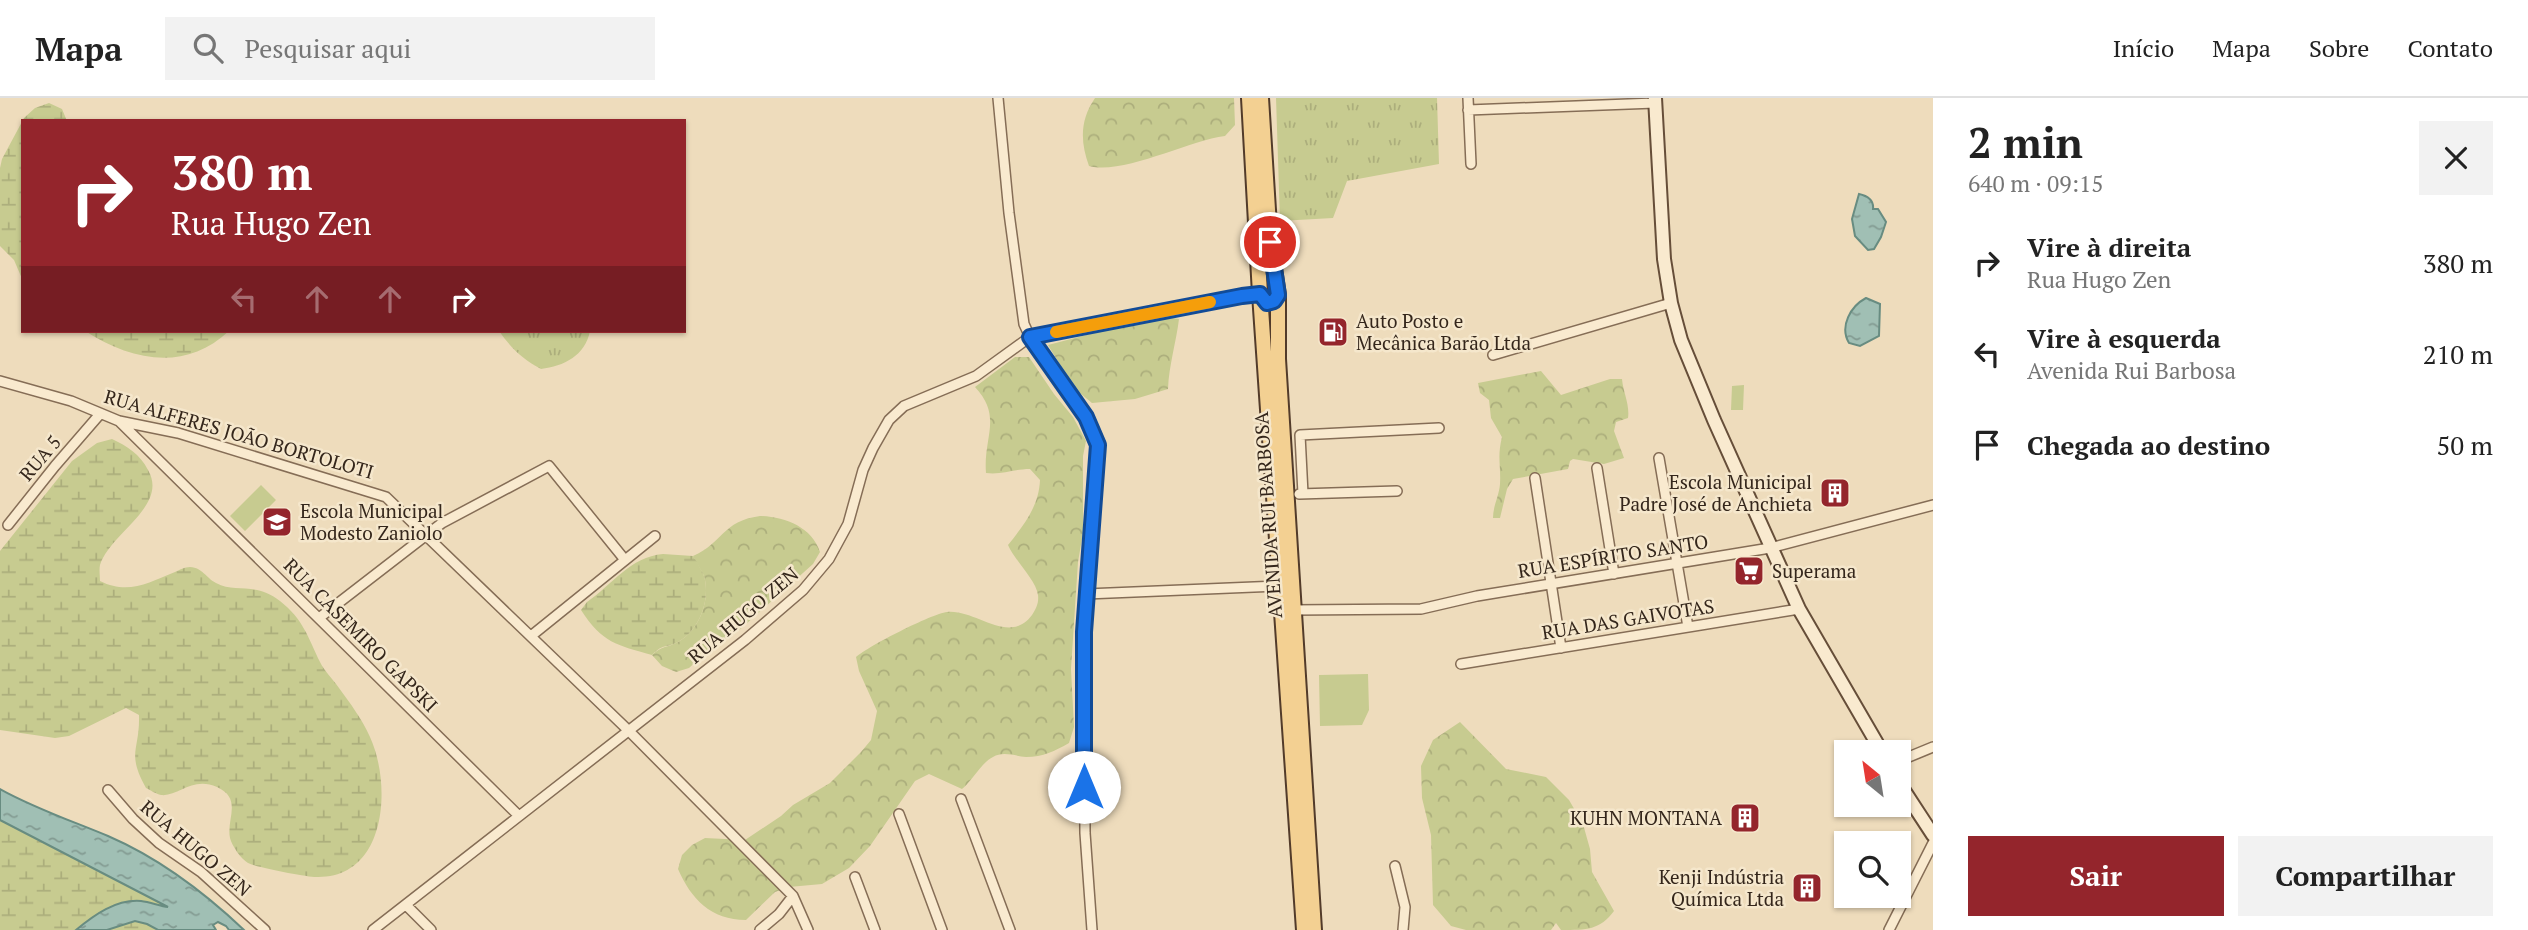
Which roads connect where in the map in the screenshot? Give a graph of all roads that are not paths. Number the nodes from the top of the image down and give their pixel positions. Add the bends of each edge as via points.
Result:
1 (998, 98) edge
2 (1249, 98) edge
3 (1261, 98) edge
4 (1468, 98) edge
5 (1655, 101) edge
6 (1468, 110) junction
7 (1471, 164) dead end
8 (1260, 292) junction
9 (1278, 292) junction
10 (1671, 303) junction
11 (1030, 337) junction
12 (1493, 355) dead end
13 (0, 382) edge
14 (100, 414) junction
15 (119, 421) junction
16 (1439, 429) dead end
17 (1660, 457) dead end
18 (1597, 468) dead end
19 (1535, 478) dead end
20 (1397, 491) dead end
21 (1303, 494) junction
22 (1286, 495) junction
23 (1933, 505) edge
24 (8, 525) dead end
25 (426, 534) junction
26 (655, 536) dead end
27 (1770, 548) junction
28 (625, 560) junction
29 (1677, 563) junction
30 (1614, 574) junction
31 (1551, 584) junction
32 (1279, 586) junction
33 (1086, 594) junction
34 (1799, 609) junction
35 (1293, 610) junction
36 (319, 618) junction
37 (1688, 627) junction
38 (531, 636) junction
39 (1561, 648) junction
40 (1461, 664) dead end
41 (629, 730) junction
42 (1875, 740) edge
43 (1933, 747) edge
44 (1911, 756) edge
45 (108, 790) dead end
46 (961, 799) dead end
47 (1911, 802) edge
48 (899, 814) dead end
49 (519, 816) junction
50 (1933, 836) edge
51 (1395, 866) dead end
52 (855, 877) dead end
53 (793, 896) junction
54 (406, 905) junction
55 (265, 930) edge
56 (373, 930) edge
57 (431, 930) edge
58 (760, 930) edge
59 (808, 930) edge
60 (875, 930) edge
61 (942, 930) edge
62 (1010, 930) edge
63 (1092, 930) edge
64 (1304, 930) edge
65 (1314, 930) edge
66 (1403, 930) edge
67 (1889, 930) edge

1 - 11 street via 1021,310
2 - 8 main road, AVENIDA RUI BARBOSA
3 - 9 main road, AVENIDA RUI BARBOSA
4 - 6 street
5 - 6 street
5 - 10 street via 1664,259
6 - 7 street
8 - 9 main road via 1267,283 1274,284
8 - 11 street, RUA HUGO ZEN
8 - 32 main road, AVENIDA RUI BARBOSA
9 - 22 main road, AVENIDA RUI BARBOSA via 1276,335
10 - 12 street
10 - 27 street via 1691,368
11 - 33 street via 1086,417 1098,445
11 - 41 street, RUA HUGO ZEN via 976,376 897,412 867,459 843,536 818,574 768,621
13 - 14 street, RUA ALFERES JOÃO BORTOLOTI via 71,401
14 - 15 street, RUA ALFERES JOÃO BORTOLOTI
14 - 24 street, RUA 5
15 - 25 street, RUA ALFERES JOÃO BORTOLOTI via 178,433 378,493
15 - 36 street, RUA CASEMIRO GAPSKI
16 - 21 street via 1300,435
17 - 29 street
18 - 30 street
19 - 31 street
20 - 21 street
21 - 22 street
22 - 35 main road, AVENIDA RUI BARBOSA
23 - 27 street, RUA ESPÍRITO SANTO
25 - 28 street via 549,466
25 - 36 street
25 - 38 street, RUA ALFERES JOÃO BORTOLOTI
26 - 28 street
27 - 29 street, RUA ESPÍRITO SANTO
27 - 34 street
28 - 38 street
29 - 30 street, RUA ESPÍRITO SANTO
29 - 37 street
30 - 31 street, RUA ESPÍRITO SANTO
31 - 35 street, RUA ESPÍRITO SANTO via 1421,608
31 - 39 street
32 - 33 street
32 - 64 main road, AVENIDA RUI BARBOSA
33 - 63 street via 1084,799
34 - 37 street, RUA DAS GAIVOTAS
34 - 42 street
35 - 65 main road, AVENIDA RUI BARBOSA
36 - 49 street, RUA CASEMIRO GAPSKI
37 - 39 street, RUA DAS GAIVOTAS
38 - 41 street, RUA ALFERES JOÃO BORTOLOTI
39 - 40 street, RUA DAS GAIVOTAS
41 - 49 street, RUA HUGO ZEN
41 - 53 street, RUA ALFERES JOÃO BORTOLOTI
43 - 44 street
45 - 55 street, RUA HUGO ZEN via 159,843 201,872
46 - 62 street
47 - 50 street
48 - 61 street
49 - 54 street, RUA HUGO ZEN
50 - 67 street
51 - 66 street via 1405,907
52 - 60 street
53 - 58 street
53 - 59 street
54 - 56 street, RUA HUGO ZEN
54 - 57 street

